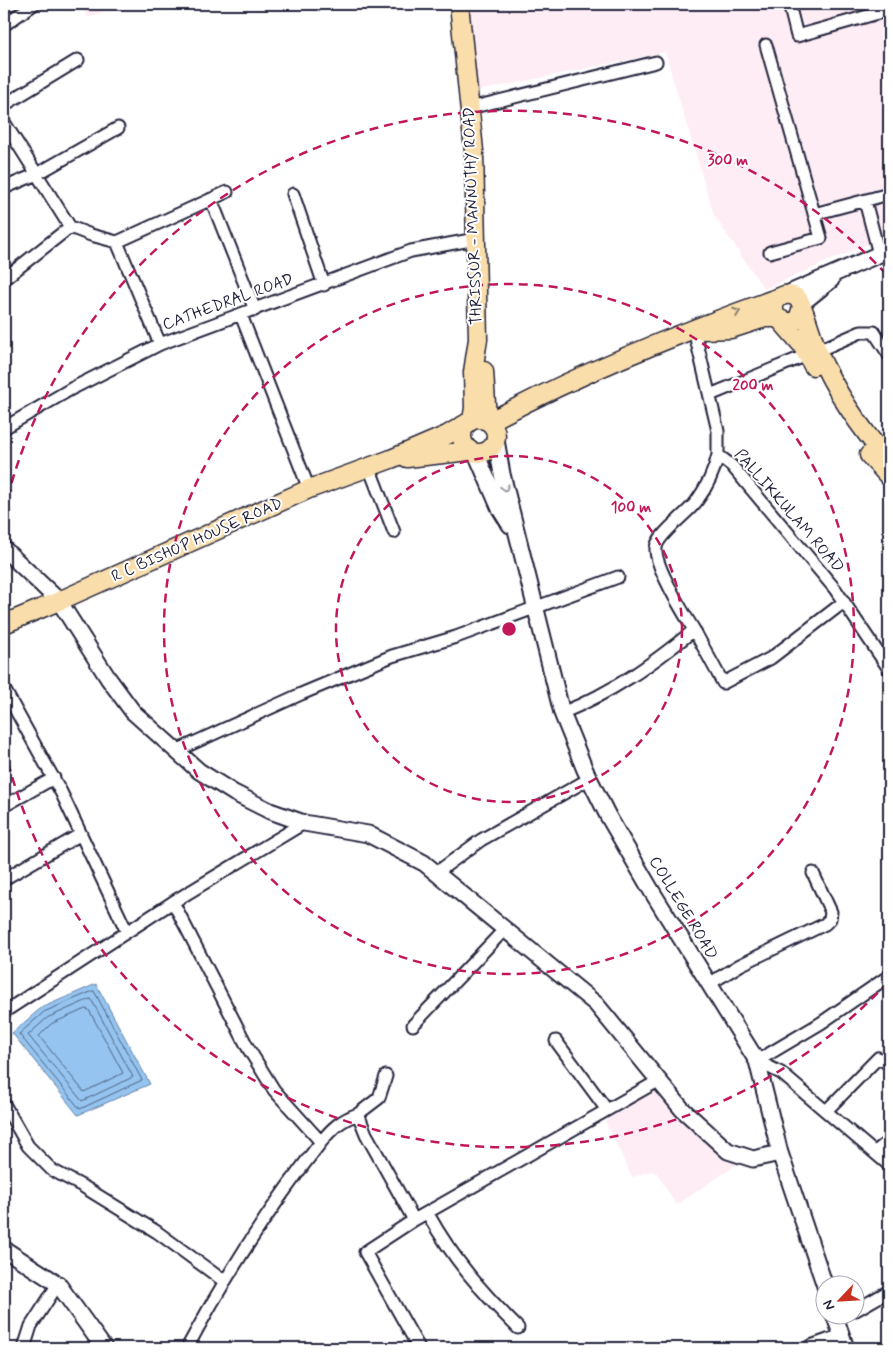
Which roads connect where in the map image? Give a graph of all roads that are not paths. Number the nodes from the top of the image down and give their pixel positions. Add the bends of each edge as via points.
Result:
1 (34, 4) edge
2 (459, 4) edge
3 (789, 4) edge
4 (889, 10) edge
5 (4, 25) edge
6 (766, 45) dead end
7 (78, 60) dead end
8 (656, 62) dead end
9 (4, 105) edge
10 (470, 108) junction
11 (4, 122) edge
12 (118, 128) dead end
13 (37, 174) junction
14 (4, 188) edge
15 (227, 192) dead end
16 (293, 194) dead end
17 (889, 194) edge
18 (211, 199) junction
19 (865, 201) junction
20 (814, 214) junction
21 (70, 227) junction
22 (476, 239) junction
23 (117, 242) junction
24 (770, 252) dead end
25 (884, 252) edge
26 (844, 269) junction
27 (4, 279) edge
28 (324, 285) junction
29 (783, 295) junction
30 (802, 306) junction
31 (255, 310) junction
32 (241, 315) junction
33 (779, 320) junction
34 (694, 330) junction
35 (160, 344) junction
36 (812, 353) junction
37 (889, 354) edge
38 (710, 395) junction
39 (485, 427) junction
40 (4, 428) edge
41 (471, 451) junction
42 (718, 454) junction
43 (391, 459) junction
44 (889, 461) edge
45 (369, 467) junction
46 (889, 477) edge
47 (309, 489) junction
48 (394, 532) dead end
49 (520, 542) junction
50 (4, 549) edge
51 (618, 577) dead end
52 (59, 602) junction
53 (844, 602) junction
54 (536, 607) junction
55 (4, 624) edge
56 (694, 630) junction
57 (889, 669) edge
58 (4, 689) edge
59 (562, 714) junction
60 (176, 751) junction
61 (54, 778) junction
62 (590, 778) junction
63 (4, 806) edge
64 (304, 823) junction
65 (81, 834) junction
66 (436, 873) junction
67 (813, 873) dead end
68 (4, 879) edge
69 (173, 902) junction
70 (505, 929) junction
71 (127, 932) junction
72 (889, 976) edge
73 (709, 984) junction
74 (4, 1012) edge
75 (413, 1025) dead end
76 (556, 1041) dead end
77 (757, 1062) junction
78 (889, 1064) edge
79 (386, 1076) dead end
80 (658, 1081) junction
81 (4, 1104) edge
82 (607, 1110) junction
83 (827, 1110) junction
84 (358, 1114) junction
85 (889, 1141) edge
86 (321, 1142) junction
87 (875, 1152) junction
88 (780, 1153) junction
89 (889, 1165) edge
90 (428, 1214) junction
91 (414, 1220) junction
92 (4, 1249) edge
93 (821, 1274) edge
94 (224, 1281) junction
95 (58, 1284) junction
96 (889, 1291) edge
97 (866, 1304) edge
98 (840, 1324) edge
99 (518, 1328) dead end
100 (844, 1343) edge
101 (24, 1348) edge
102 (104, 1348) edge
103 (187, 1348) edge
104 (419, 1348) edge
105 (811, 1348) edge

1 - 5 street
2 - 10 main road, THRISSUR - MANNUTHY ROAD
3 - 4 street via 797,36
6 - 20 street
7 - 9 street
8 - 10 street
10 - 22 main road, THRISSUR - MANNUTHY ROAD
11 - 13 street
12 - 13 street
13 - 14 street
13 - 21 street
15 - 18 street
16 - 28 street
17 - 19 street
18 - 23 street
18 - 31 street
19 - 20 street
19 - 25 street
20 - 24 street via 821,238
21 - 23 street
21 - 27 street
22 - 28 street, CATHEDRAL ROAD via 411,251
22 - 39 main road, THRISSUR - MANNUTHY ROAD via 478,339 473,372 474,408
23 - 35 street
25 - 26 main road
26 - 29 main road
26 - 30 main road
28 - 31 street, CATHEDRAL ROAD
29 - 30 main road via 795,296
29 - 33 main road via 774,304
34 -> 29 main road
30 - 33 main road via 798,319 790,323
30 - 36 main road
31 - 32 street, CATHEDRAL ROAD
32 - 35 street, CATHEDRAL ROAD
32 - 47 street
33 - 34 main road via 765,318 732,329
33 - 36 main road
34 - 38 street, PALLIKKULAM ROAD
34 - 39 main road via 544,392
35 - 40 street, CATHEDRAL ROAD via 71,389
36 - 37 street via 861,332 874,332
36 - 38 street
36 - 44 main road via 869,438
36 - 46 main road via 828,400 861,446
38 - 42 street, PALLIKKULAM ROAD via 718,431
39 - 41 main road, THRISSUR - MANNUTHY ROAD via 462,437
39 - 41 main road via 489,450
39 - 43 main road via 447,435
39 -> 49 main road, COLLEGE ROAD via 502,474
41 - 43 main road
41 - 49 main road via 478,458 500,509
42 - 53 street, PALLIKKULAM ROAD via 732,466
42 - 56 street via 710,481 696,502 658,540 656,547 656,556 667,581
43 - 45 main road, R C BISHOP HOUSE ROAD
45 - 47 main road, R C BISHOP HOUSE ROAD
45 - 48 street
47 - 52 main road, R C BISHOP HOUSE ROAD
49 - 54 main road, COLLEGE ROAD
50 - 52 main road
51 - 54 street
52 - 55 main road, R C BISHOP HOUSE ROAD
52 - 60 main road via 133,712
53 - 56 street via 771,658 723,683
53 - 57 street, PALLIKKULAM ROAD
54 - 59 main road, COLLEGE ROAD
54 - 60 street via 456,637 392,656
56 - 59 street via 626,682
58 - 61 street
59 - 62 main road, COLLEGE ROAD
60 - 64 main road via 199,771 234,793
61 - 63 street
61 - 65 street
62 - 66 street via 481,840
62 - 73 main road, COLLEGE ROAD via 651,890
64 - 66 main road via 368,834
64 - 69 street
65 - 68 street
65 - 71 street
66 - 70 main road
67 - 73 street via 831,912 830,919
69 - 71 street
69 - 86 street via 258,1065 274,1090
70 - 75 street
70 - 80 main road via 596,1004
71 - 74 street
72 - 77 street
73 - 77 main road, COLLEGE ROAD
76 - 82 street
77 - 83 street via 781,1073
77 - 88 main road, COLLEGE ROAD
78 - 83 street via 878,1058
79 - 84 street via 379,1098
80 - 82 street
80 - 88 main road via 682,1109 728,1151 753,1159
81 - 94 street via 28,1146 52,1170 157,1232
82 - 90 street
83 - 87 street
84 - 86 street via 342,1120
84 - 91 street
85 - 87 street
86 - 94 street via 284,1188
87 - 89 street
88 - 93 main road, COLLEGE ROAD
90 - 91 street
90 - 99 street via 446,1246 478,1288
91 - 104 street via 365,1252
92 - 95 main road
94 - 103 street
95 - 101 street via 31,1326
95 - 102 main road
96 - 97 street
98 - 100 main road
100 - 105 main road

